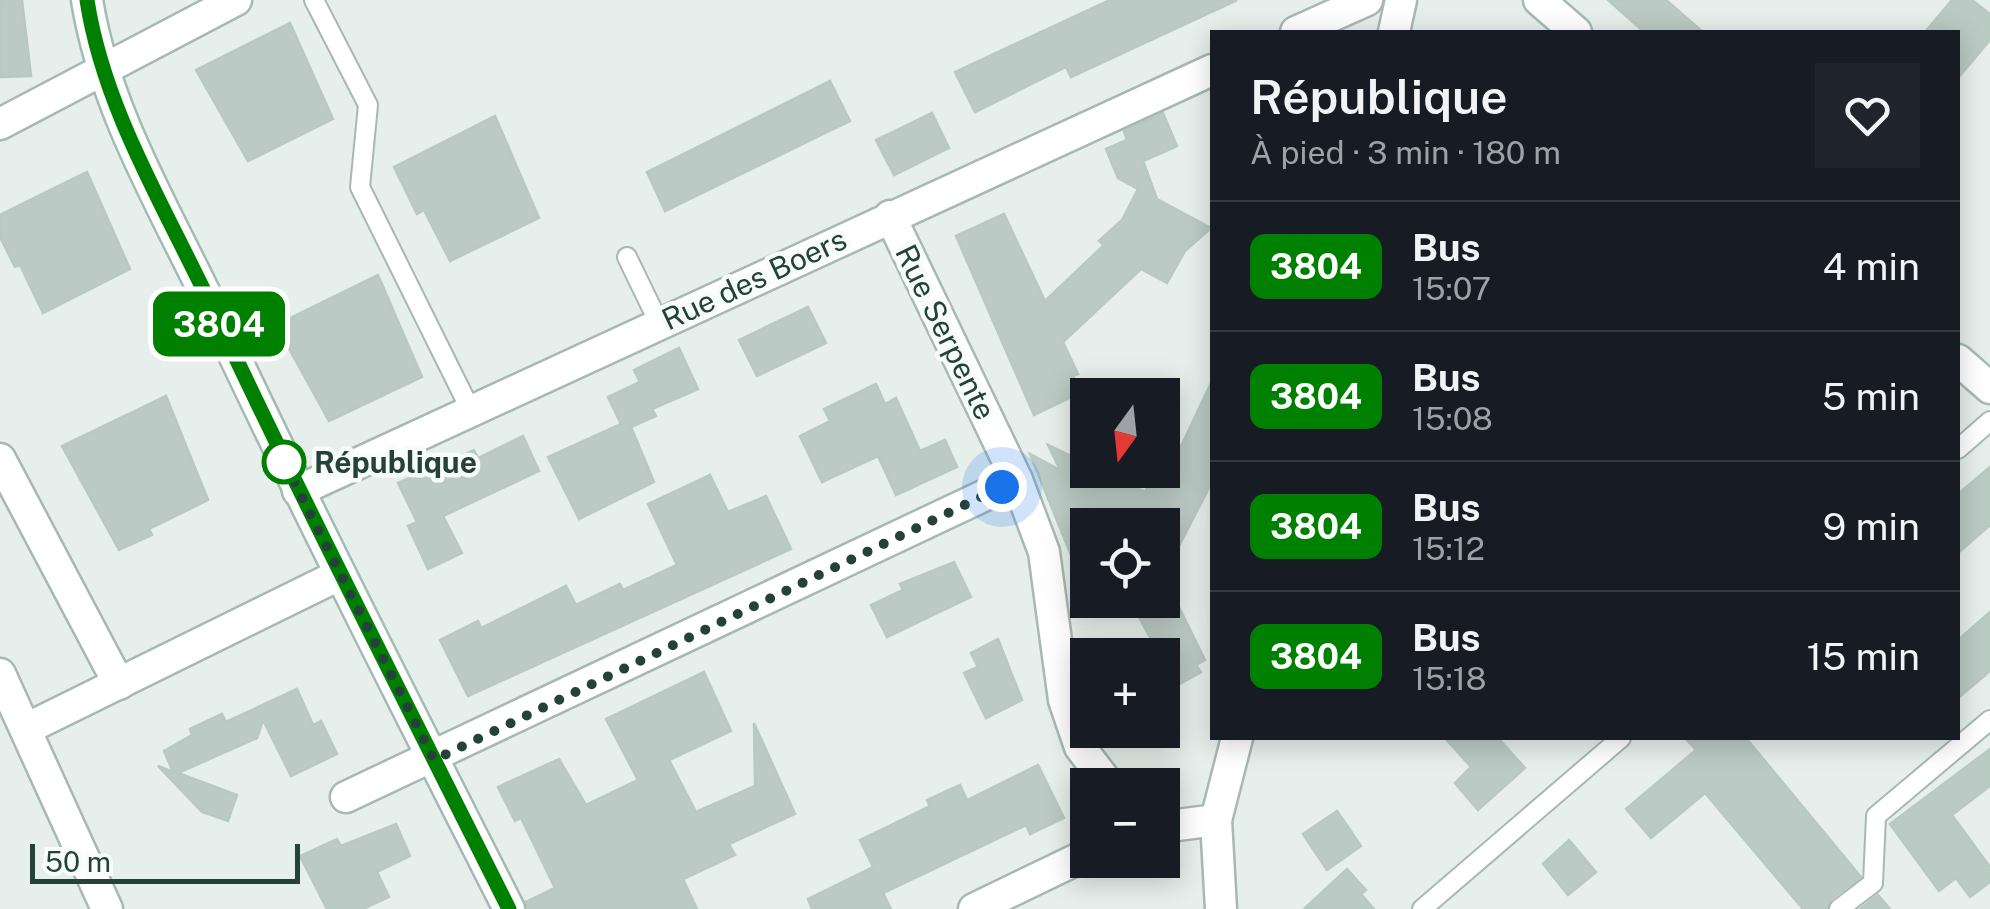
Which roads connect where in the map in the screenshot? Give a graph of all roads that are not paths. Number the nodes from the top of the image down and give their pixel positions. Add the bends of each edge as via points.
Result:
1 (88, 0) edge
2 (236, 0) edge
3 (314, 0) edge
4 (1368, 0) edge
5 (1401, 0) edge
6 (1539, 0) edge
7 (1300, 30) edge
8 (1394, 30) edge
9 (1574, 30) edge
10 (1210, 71) edge
11 (104, 72) junction
12 (0, 124) edge
13 (890, 216) junction
14 (628, 257) dead end
15 (659, 323) junction
16 (1960, 362) edge
17 (1990, 388) edge
18 (472, 411) junction
19 (1990, 421) edge
20 (1960, 447) edge
21 (0, 459) edge
22 (1017, 480) junction
23 (298, 492) junction
24 (340, 576) junction
25 (0, 674) edge
26 (119, 684) junction
27 (1990, 720) edge
28 (28, 728) junction
29 (1236, 740) edge
30 (1619, 740) edge
31 (434, 760) junction
32 (1096, 768) edge
33 (346, 798) dead end
34 (1216, 820) junction
35 (1180, 825) edge
36 (1070, 863) edge
37 (107, 909) edge
38 (510, 909) edge
39 (974, 909) edge
40 (1221, 909) edge
41 (1422, 909) edge
42 (1839, 909) edge

1 - 11 street
2 - 11 street
3 - 18 lane via 368,105 360,187
4 - 7 street
5 - 8 street
6 - 9 street
10 - 13 street, Rue des Boers
11 - 12 street
11 - 23 street
13 - 15 street, Rue des Boers
13 - 22 street, Rue Serpente
14 - 15 lane
15 - 18 street, Rue des Boers
16 - 17 street
18 - 23 street, Rue des Boers
19 - 20 lane
21 - 26 street
22 - 31 street
22 - 32 street, Rue Serpente via 1044,552 1064,700 1080,747
23 - 24 street
24 - 26 street
24 - 31 street
25 - 28 street
26 - 28 street
27 - 42 lane via 1876,816 1873,884
28 - 37 street
29 - 34 street
30 - 41 lane
31 - 33 street
31 - 38 street
34 - 35 street
34 - 40 street
36 - 39 street

